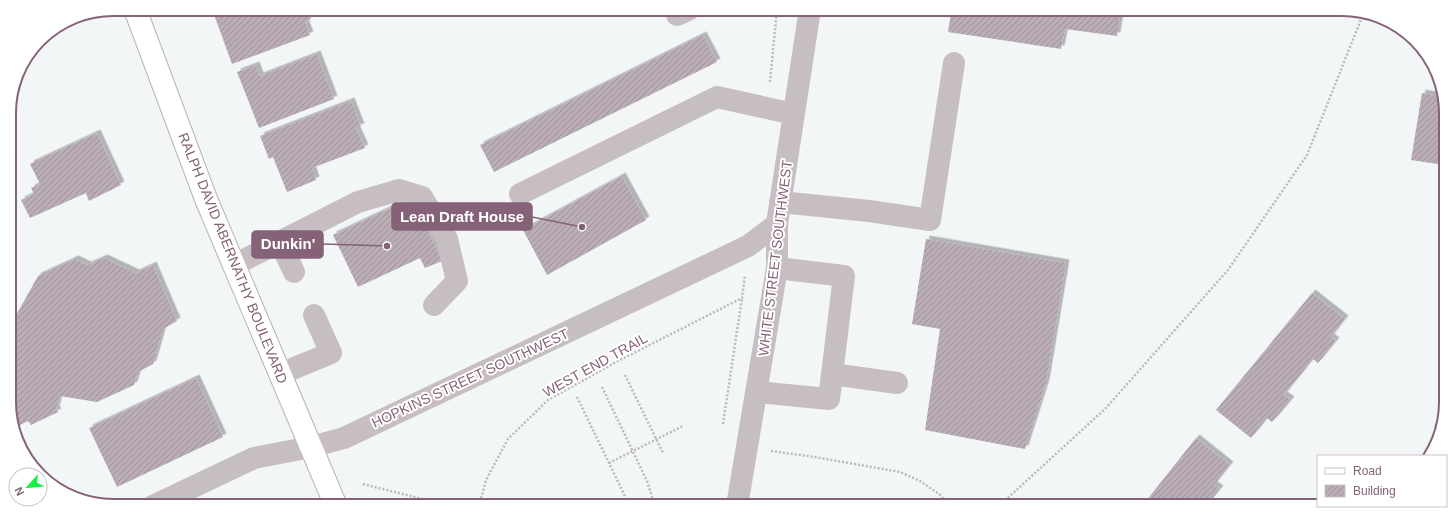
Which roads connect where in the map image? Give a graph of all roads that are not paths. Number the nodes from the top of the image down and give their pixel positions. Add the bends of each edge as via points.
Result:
1 (138, 16) edge
2 (809, 16) edge
3 (954, 63) dead end
4 (794, 114) junction
5 (520, 194) dead end
6 (780, 202) junction
7 (777, 224) junction
8 (280, 242) junction
9 (234, 265) junction
10 (777, 268) junction
11 (294, 272) dead end
12 (434, 305) dead end
13 (314, 315) dead end
14 (280, 374) junction
15 (832, 374) junction
16 (897, 383) dead end
17 (757, 392) junction
18 (311, 447) junction
19 (169, 499) edge
20 (333, 499) edge
21 (738, 499) edge

1 - 9 main road, RALPH DAVID ABERNATHY BOULEVARD via 206,199
2 - 4 street, WHITE STREET SOUTHWEST
3 - 6 street via 930,220
4 - 5 street via 717,97
4 - 6 street, WHITE STREET SOUTHWEST
6 - 7 street, WHITE STREET SOUTHWEST
7 - 10 street, WHITE STREET SOUTHWEST
7 - 18 street, HOPKINS STREET SOUTHWEST via 748,246 344,438
8 - 9 street
8 - 11 street
8 - 12 street via 358,202 399,190 422,197 447,240 457,281
9 - 14 main road, RALPH DAVID ABERNATHY BOULEVARD
10 - 15 street via 844,276
10 - 17 street, WHITE STREET SOUTHWEST
13 - 14 street via 331,353
14 - 18 main road, RALPH DAVID ABERNATHY BOULEVARD
15 - 16 street
15 - 17 street via 829,399
17 - 21 street, WHITE STREET SOUTHWEST
18 - 19 street, HOPKINS STREET SOUTHWEST via 254,458
18 - 20 main road, RALPH DAVID ABERNATHY BOULEVARD

